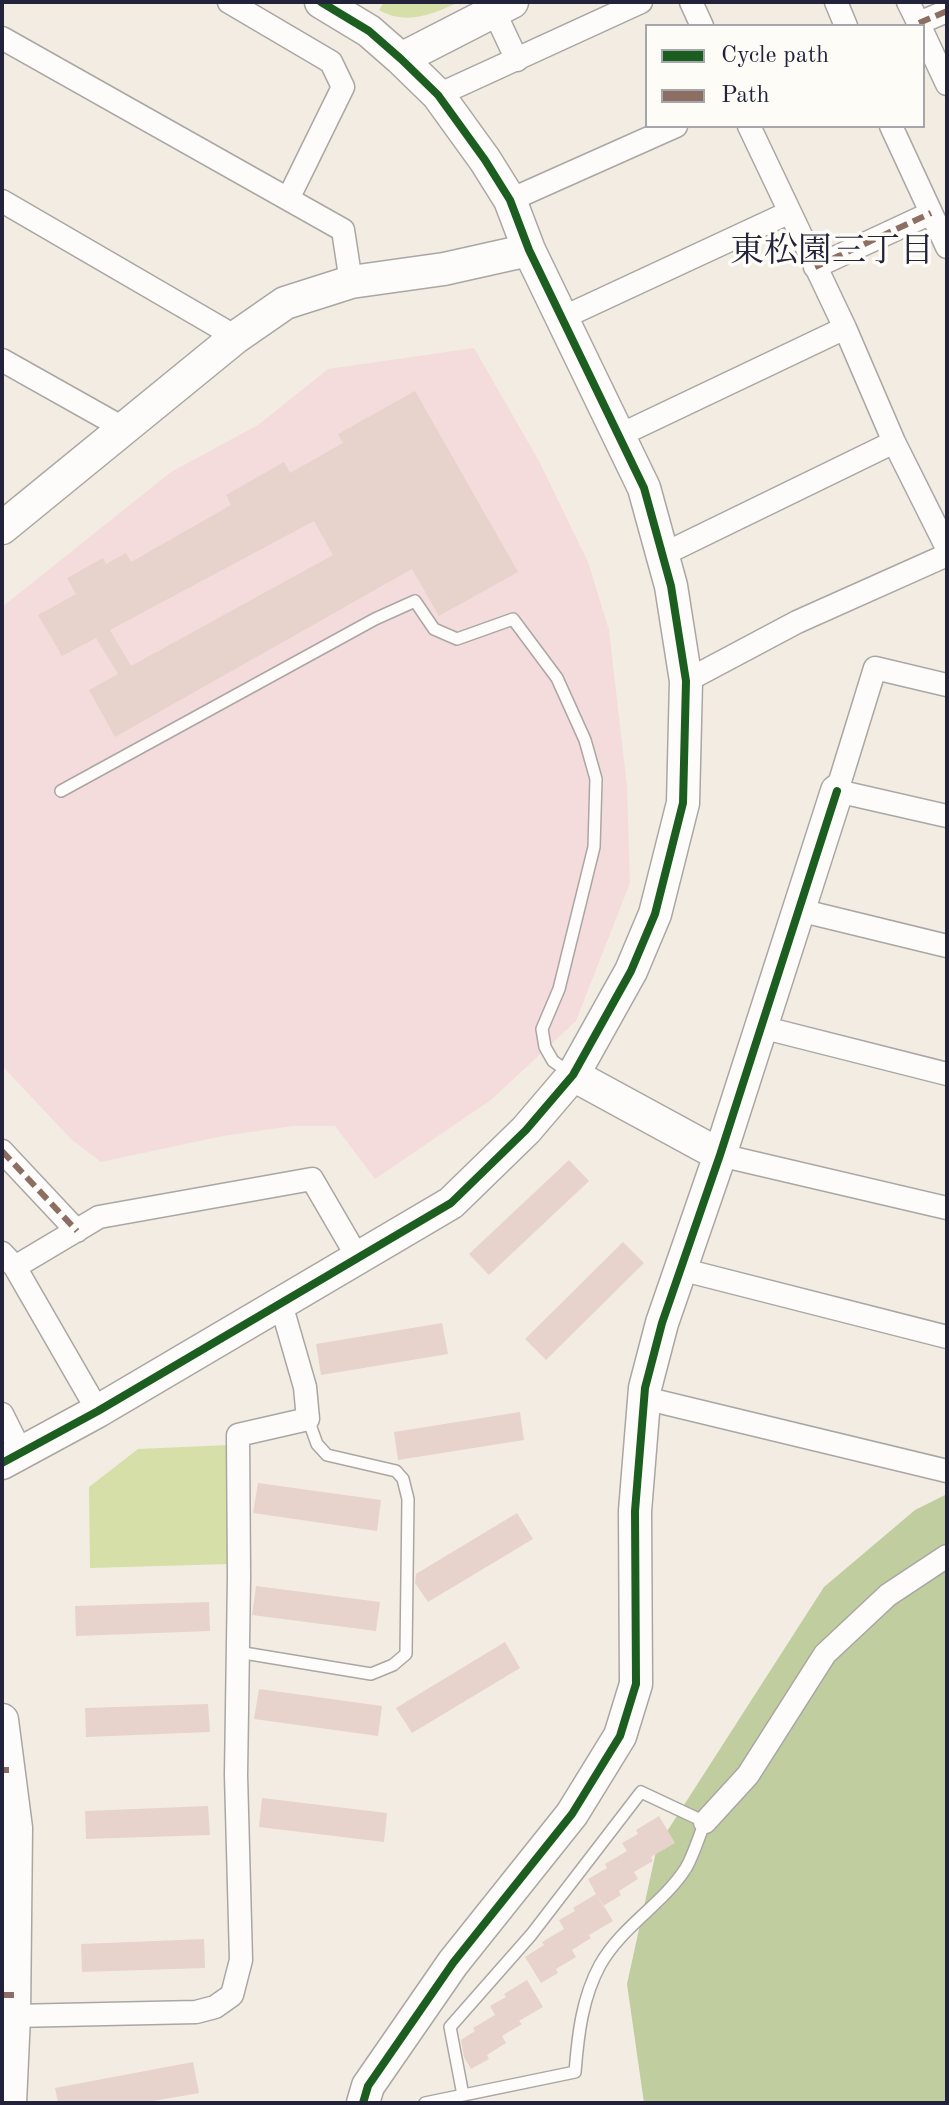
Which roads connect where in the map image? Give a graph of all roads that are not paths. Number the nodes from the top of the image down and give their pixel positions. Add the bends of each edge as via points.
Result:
1 (229, 2) edge
2 (321, 2) edge
3 (641, 2) edge
4 (691, 2) edge
5 (836, 2) edge
6 (908, 2) edge
7 (503, 7) edge
8 (947, 11) edge
9 (358, 12) edge
10 (701, 24) edge
11 (845, 24) edge
12 (919, 24) edge
13 (925, 24) edge
14 (2, 38) edge
15 (925, 38) edge
16 (401, 59) junction
17 (517, 60) junction
18 (947, 84) edge
19 (438, 95) junction
20 (672, 128) edge
21 (750, 128) edge
22 (892, 128) edge
23 (289, 197) junction
24 (510, 200) junction
25 (2, 201) edge
26 (788, 213) junction
27 (931, 213) junction
28 (947, 246) edge
29 (529, 250) junction
30 (815, 267) junction
31 (351, 282) junction
32 (562, 318) junction
33 (845, 328) junction
34 (236, 337) junction
35 (2, 360) edge
36 (123, 428) junction
37 (618, 436) junction
38 (894, 442) junction
39 (3, 525) edge
40 (947, 548) edge
41 (662, 555) junction
42 (947, 555) edge
43 (686, 681) junction
44 (947, 685) edge
45 (61, 791) dead end
46 (837, 791) junction
47 (947, 816) edge
48 (799, 910) junction
49 (947, 946) edge
50 (761, 1027) junction
51 (947, 1074) edge
52 (573, 1075) junction
53 (2, 1151) edge
54 (720, 1155) junction
55 (947, 1208) edge
56 (77, 1231) junction
57 (358, 1258) junction
58 (8, 1260) edge
59 (680, 1269) junction
60 (281, 1304) junction
61 (947, 1337) edge
62 (644, 1398) junction
63 (98, 1411) junction
64 (2, 1414) edge
65 (308, 1419) junction
66 (11, 1458) edge
67 (947, 1471) edge
68 (947, 1556) edge
69 (238, 1652) junction
70 (2, 1720) edge
71 (6, 1770) edge
72 (705, 1822) junction
73 (10, 2002) edge
74 (463, 2095) junction
75 (10, 2103) edge
76 (363, 2103) edge
77 (425, 2103) edge

1 - 23 street via 331,62 343,87
2 - 9 street
3 - 17 street
4 - 10 street
5 - 11 street
6 - 12 street
7 - 16 street
7 - 17 street
8 - 13 street
9 - 16 street via 369,31
14 - 23 street
15 - 18 street
16 - 19 street
17 - 19 street
19 - 24 street
20 - 24 street
21 - 26 street
22 - 27 street
23 - 31 street via 343,230
24 - 29 street
25 - 34 street
26 - 30 street
26 - 32 street
27 - 28 street
27 - 30 street
29 - 31 street
29 - 32 street
30 - 33 street
31 - 34 street via 285,303
32 - 37 street
33 - 37 street
33 - 38 street
34 - 36 street
35 - 36 street
36 - 39 street
37 - 41 street via 644,488
38 - 40 street
38 - 41 street
41 - 43 street
42 - 43 street via 797,622
43 - 52 street via 683,803 655,914 631,971
44 - 46 street via 875,668
45 - 52 lane via 415,601 434,629 457,639 513,619 557,678 596,779 594,847 559,989 542,1029 553,1061
46 - 47 street
46 - 48 street
48 - 49 street
48 - 50 street
50 - 51 street
50 - 54 street
52 - 54 street
52 - 57 street via 451,1203
53 - 56 street
54 - 55 street
54 - 59 street
56 - 57 street via 99,1217 312,1179
56 - 58 street
57 - 60 street
58 - 63 street
59 - 61 street
59 - 62 street
60 - 63 street
60 - 65 street via 305,1387
62 - 67 street
62 - 76 street via 635,1511 636,1684 620,1736 572,1814 453,1963 368,2086
63 - 66 street
64 - 66 street
65 - 69 street via 238,1435
65 - 69 lane via 327,1455 396,1471 403,1479 408,1499 406,1654 371,1674
68 - 72 street via 888,1595 825,1654 748,1775
69 - 73 street via 241,1960 232,1995 196,2012
70 - 71 street
71 - 73 street via 16,1828
72 - 74 lane via 686,1867 601,1964 578,2031 575,2072
72 - 74 lane via 641,1792 531,1935 450,2027
73 - 75 street
74 - 77 lane

